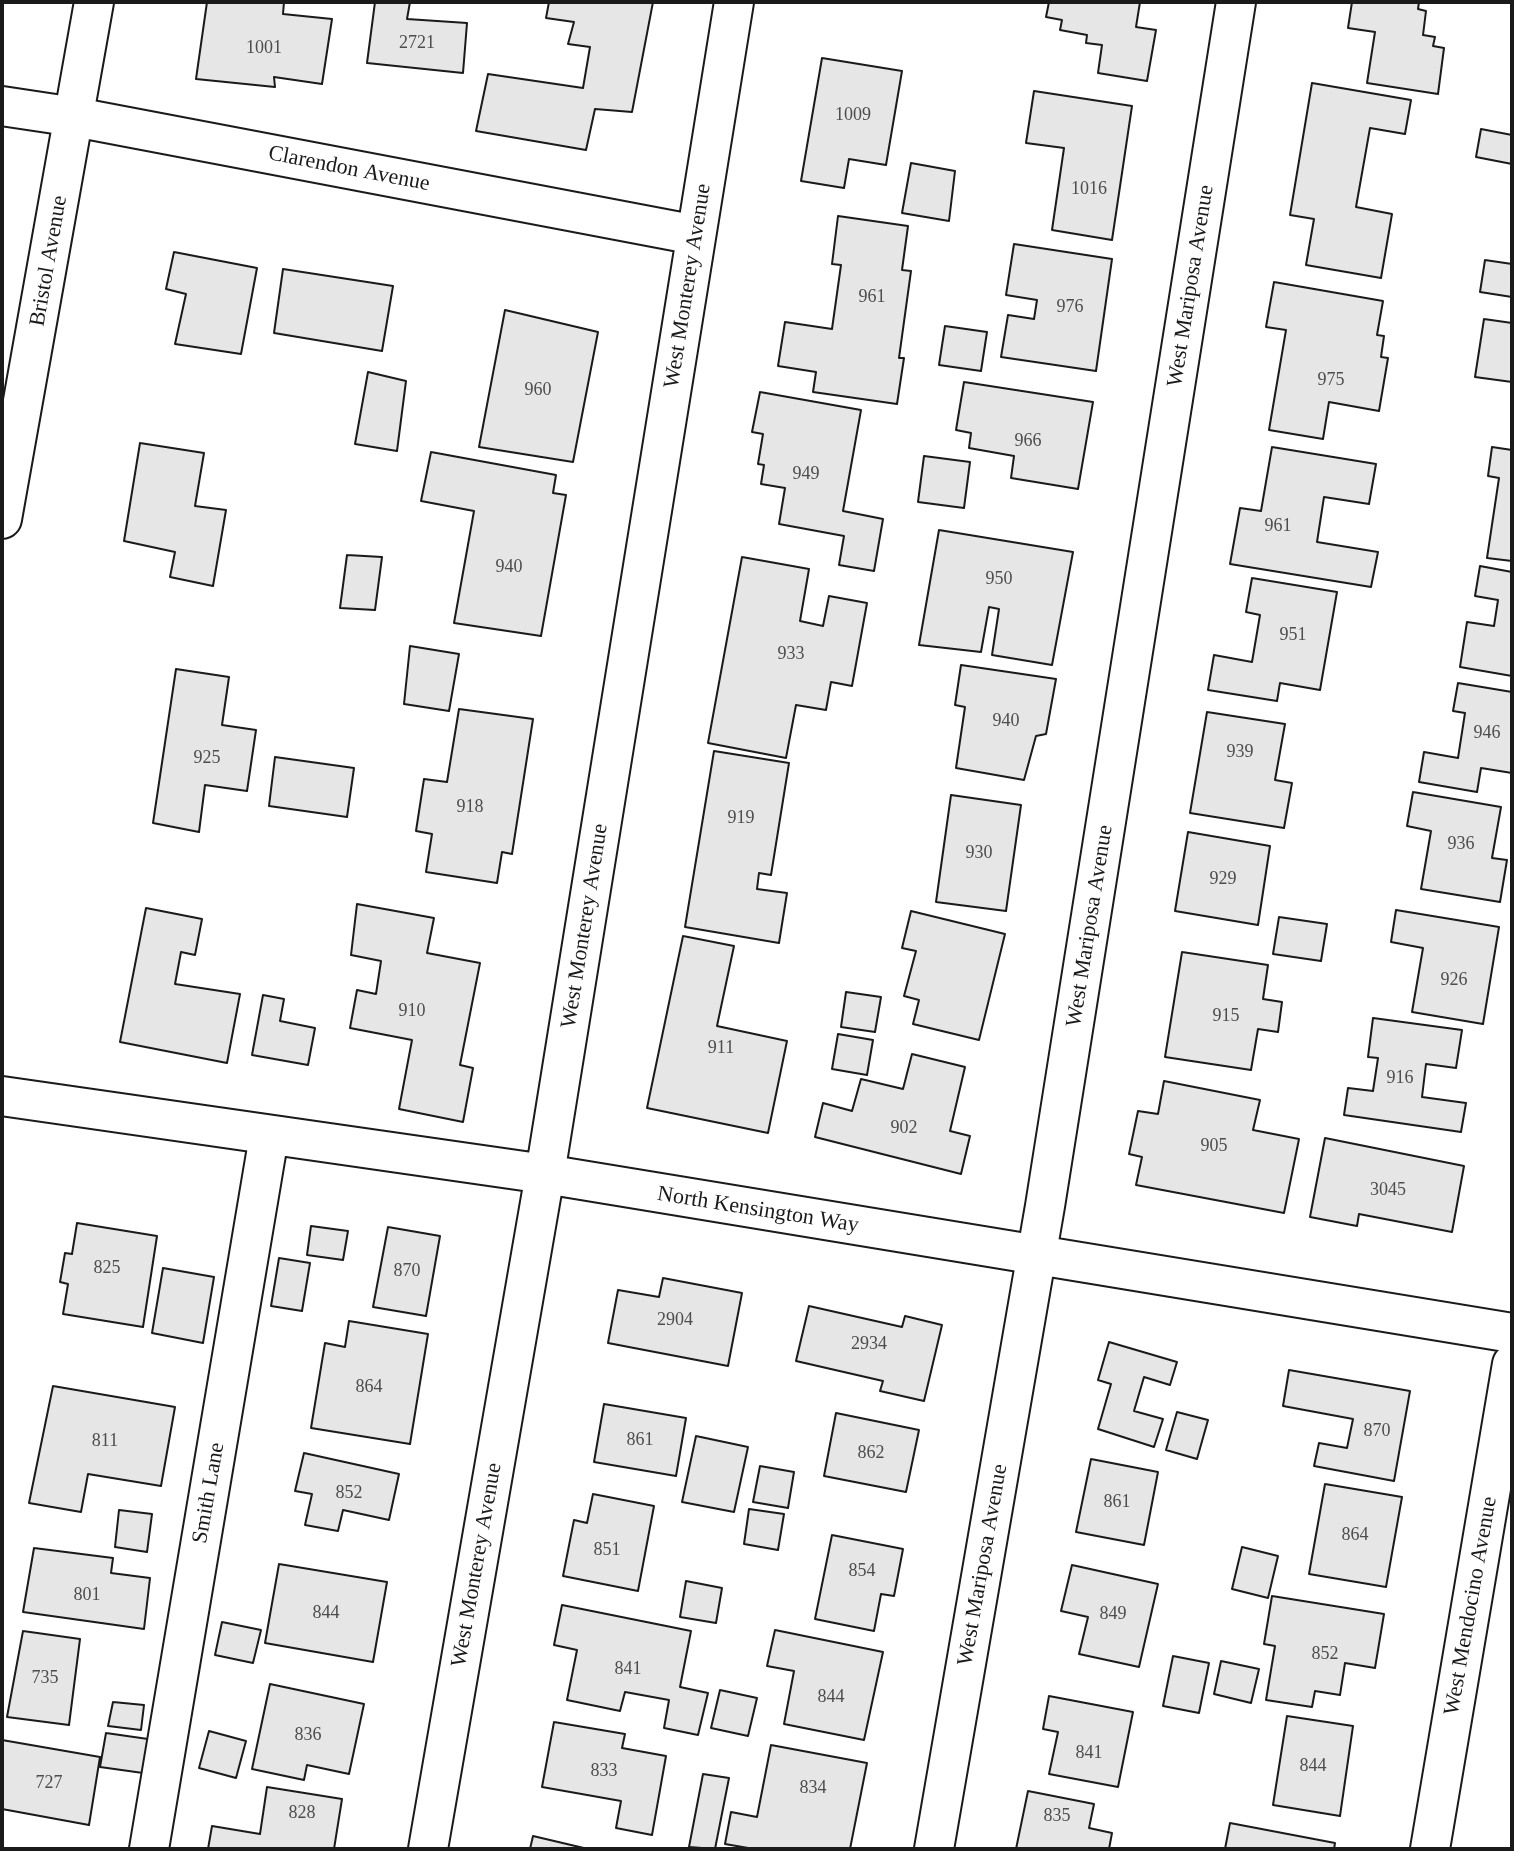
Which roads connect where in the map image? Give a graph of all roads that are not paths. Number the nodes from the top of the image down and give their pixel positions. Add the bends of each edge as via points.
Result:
1 (94, 2) edge
2 (734, 2) edge
3 (1236, 2) edge
4 (2, 106) edge
5 (75, 117) junction
6 (696, 235) junction
7 (2, 519) edge
8 (2, 1096) edge
9 (269, 1136) junction
10 (545, 1174) junction
11 (1037, 1256) junction
12 (1512, 1333) edge
13 (1512, 1364) edge
14 (149, 1849) edge
15 (428, 1849) edge
16 (934, 1849) edge
17 (1430, 1849) edge

1 - 5 street, Bristol Avenue
2 - 6 street, West Monterey Avenue
3 - 11 street, West Mariposa Avenue
4 - 5 street, Clarendon Avenue
5 - 6 street, Clarendon Avenue
5 - 7 street, Bristol Avenue
6 - 10 street, West Monterey Avenue
8 - 9 street, North Kensington Way
9 - 10 street, North Kensington Way
9 - 14 street, Smith Lane
10 - 11 street, North Kensington Way
10 - 15 street, West Monterey Avenue
11 - 12 street, North Kensington Way
11 - 16 street, West Mariposa Avenue
13 - 17 street, West Mendocino Avenue

